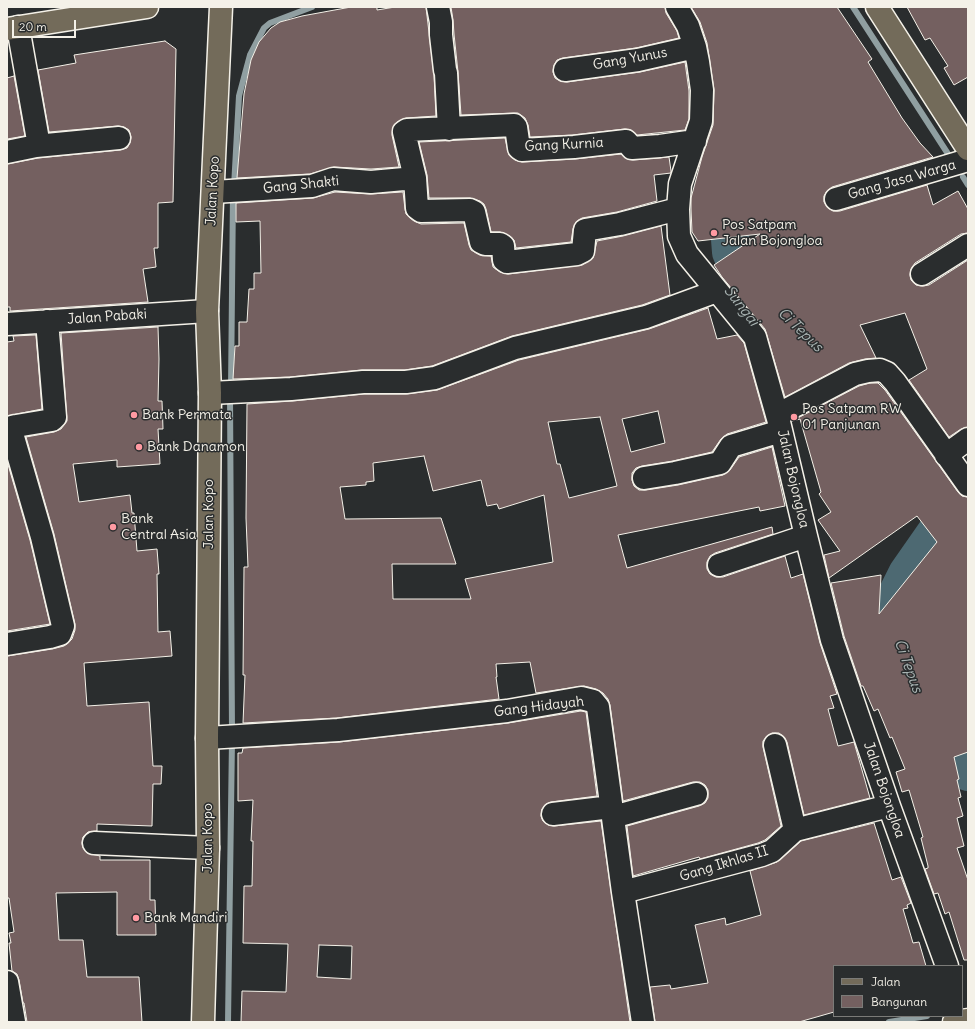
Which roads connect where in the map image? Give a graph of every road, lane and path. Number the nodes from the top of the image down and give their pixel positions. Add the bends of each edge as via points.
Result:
1 (147, 7) edge
2 (221, 7) edge
3 (438, 7) edge
4 (677, 7) edge
5 (877, 7) edge
6 (13, 28) edge
7 (690, 48) junction
8 (565, 70) dead end
9 (450, 129) junction
10 (118, 138) dead end
11 (694, 141) junction
12 (36, 146) junction
13 (968, 149) edge
14 (7, 152) edge
15 (968, 160) edge
16 (415, 178) junction
17 (213, 192) junction
18 (836, 199) dead end
19 (672, 210) junction
20 (968, 245) edge
21 (922, 274) dead end
22 (717, 291) junction
23 (207, 311) junction
24 (47, 321) junction
25 (7, 324) edge
26 (210, 393) junction
27 (779, 421) junction
28 (968, 439) edge
29 (946, 455) junction
30 (644, 478) dead end
31 (968, 485) edge
32 (806, 536) junction
33 (719, 565) dead end
34 (7, 644) edge
35 (207, 738) junction
36 (775, 745) dead end
37 (696, 794) dead end
38 (889, 806) junction
39 (612, 812) junction
40 (553, 814) dead end
41 (795, 830) junction
42 (94, 843) dead end
43 (208, 848) junction
44 (623, 892) junction
45 (947, 965) edge
46 (7, 982) edge
47 (14, 1022) edge
48 (203, 1022) edge
49 (643, 1022) edge

1 - 6 main road
2 - 17 main road, Jalan Kopo
3 - 9 street
4 - 7 street, Jalan Bojongloa via 688,26
5 - 13 main road
6 - 12 street via 38,140
7 - 8 street, Gang Yunus via 638,60
7 - 11 street, Jalan Bojongloa via 698,62 702,90 701,121
9 - 11 street, Gang Kurnia via 514,125 519,148 522,150 626,141 632,148
9 - 16 street via 404,132
10 - 12 street
11 - 19 street, Jalan Bojongloa
12 - 14 street
15 - 18 street, Gang Jasa Warga
16 - 17 street, Gang Shakti via 371,182 333,179 312,186
16 - 19 street via 417,208 421,211 474,212 481,242 500,244 504,260 507,262 577,254 583,251 585,230
17 - 23 main road, Jalan Kopo
19 - 22 street, Jalan Bojongloa via 687,254
20 - 21 street
22 - 26 street via 646,317 515,348 435,378 406,382 363,382
22 - 27 street, Jalan Bojongloa via 755,337
23 - 24 street, Jalan Pabaki
23 - 26 main road, Jalan Kopo
24 - 25 street, Jalan Pabaki
24 - 34 street via 55,417 52,420 12,427 11,430 42,537 62,626 60,634
26 - 35 main road, Jalan Kopo
27 - 29 street via 855,374 880,370 896,382
27 - 30 street via 731,446 720,463
27 - 32 street, Jalan Bojongloa
28 - 29 street
29 - 31 street
32 - 33 street
32 - 38 street, Jalan Bojongloa via 832,640
35 - 39 street, Gang Hidayah via 353,728 507,711 581,698 593,701 598,707
35 - 43 main road, Jalan Kopo
36 - 41 street
37 - 39 street
38 - 41 street, Gang Ikhlas II
38 - 45 street, Jalan Bojongloa
39 - 40 street
39 - 44 street, Gang Hidayah
41 - 44 street, Gang Ikhlas II via 772,851 762,855
42 - 43 street
43 - 48 main road, Jalan Kopo
44 - 49 street, Gang Hidayah
46 - 47 street

